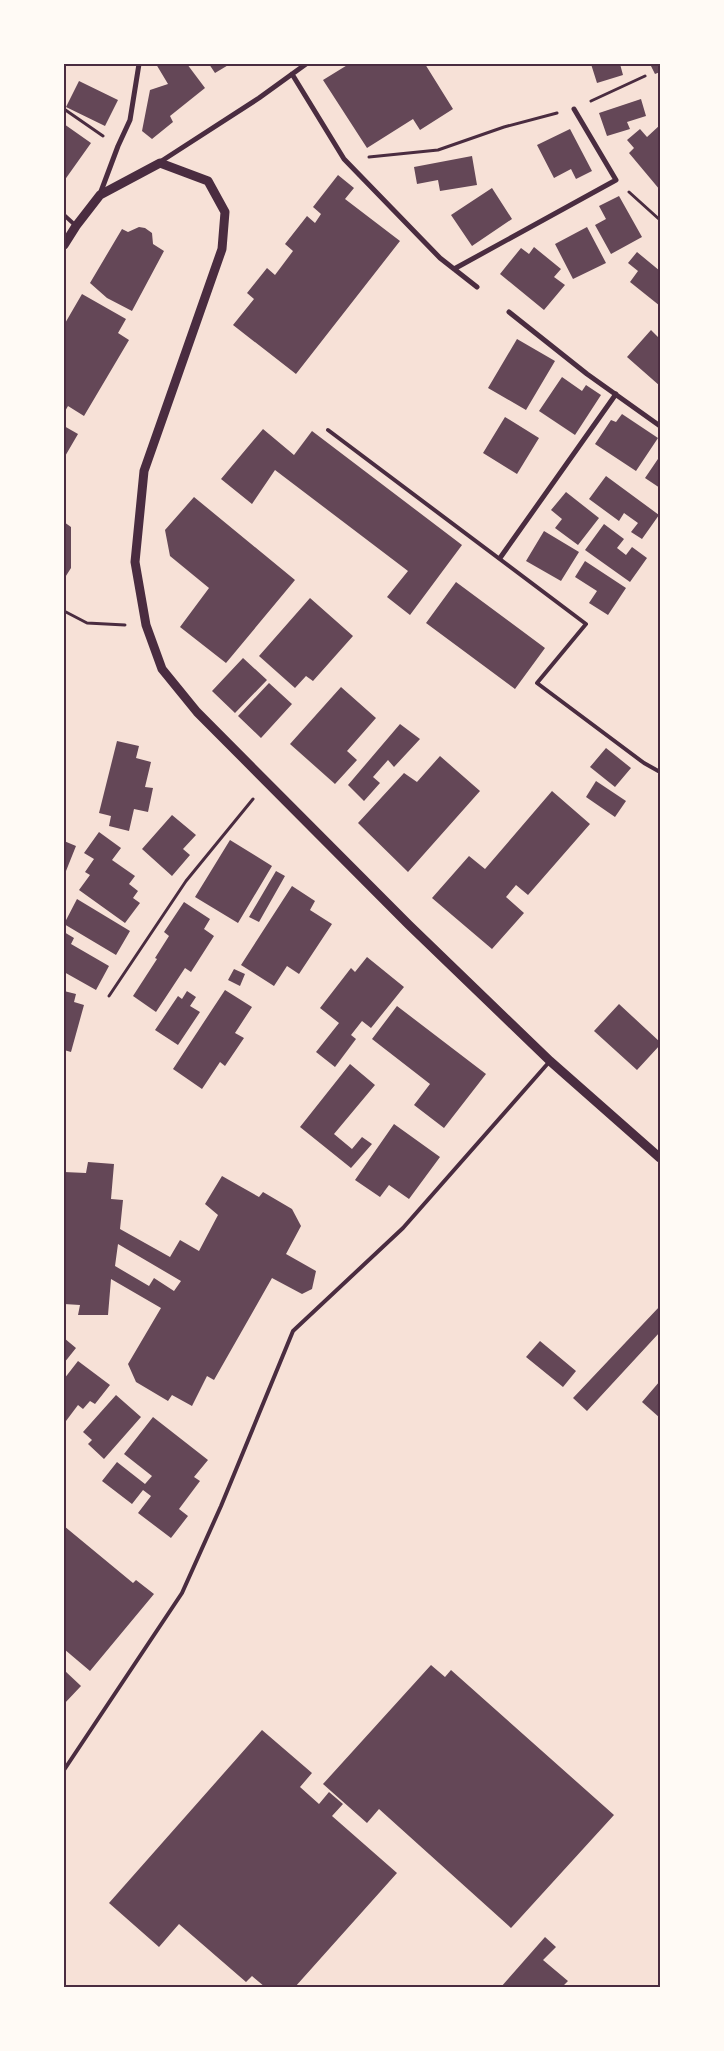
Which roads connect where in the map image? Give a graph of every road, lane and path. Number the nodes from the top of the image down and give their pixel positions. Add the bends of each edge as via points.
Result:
1 (139, 64) edge
2 (306, 64) edge
3 (292, 74) junction
4 (645, 76) dead end
5 (574, 109) junction
6 (64, 110) edge
7 (118, 146) junction
8 (344, 159) junction
9 (160, 163) junction
10 (616, 180) junction
11 (100, 195) junction
12 (64, 215) edge
13 (660, 220) edge
14 (76, 226) junction
15 (64, 245) edge
16 (454, 269) junction
17 (477, 287) dead end
18 (509, 312) dead end
19 (616, 394) junction
20 (660, 426) edge
21 (328, 430) dead end
22 (500, 558) junction
23 (64, 611) edge
24 (146, 626) junction
25 (660, 772) edge
26 (268, 781) junction
27 (108, 996) dead end
28 (550, 1061) junction
29 (660, 1158) edge
30 (64, 1770) edge

1 - 7 street via 130,120
2 - 3 street
3 - 8 street
3 - 9 street
4 - 5 path
5 - 8 path via 504,127 438,150
5 - 10 street
6 - 7 path
7 - 11 street
8 - 16 street
9 - 11 street
9 - 24 street via 208,181 225,212 222,249 144,471 136,562
10 - 13 path
10 - 16 street
11 - 14 street
12 - 14 lane
14 - 15 street
16 - 17 street
18 - 19 street
19 - 20 street
19 - 22 street
21 - 22 lane
22 - 25 lane via 586,624 537,683
23 - 24 path via 87,624
24 - 26 street via 162,669 197,712
26 - 27 path via 186,881
26 - 28 street via 409,925
28 - 29 street
28 - 30 lane via 403,1228 294,1330 182,1593

